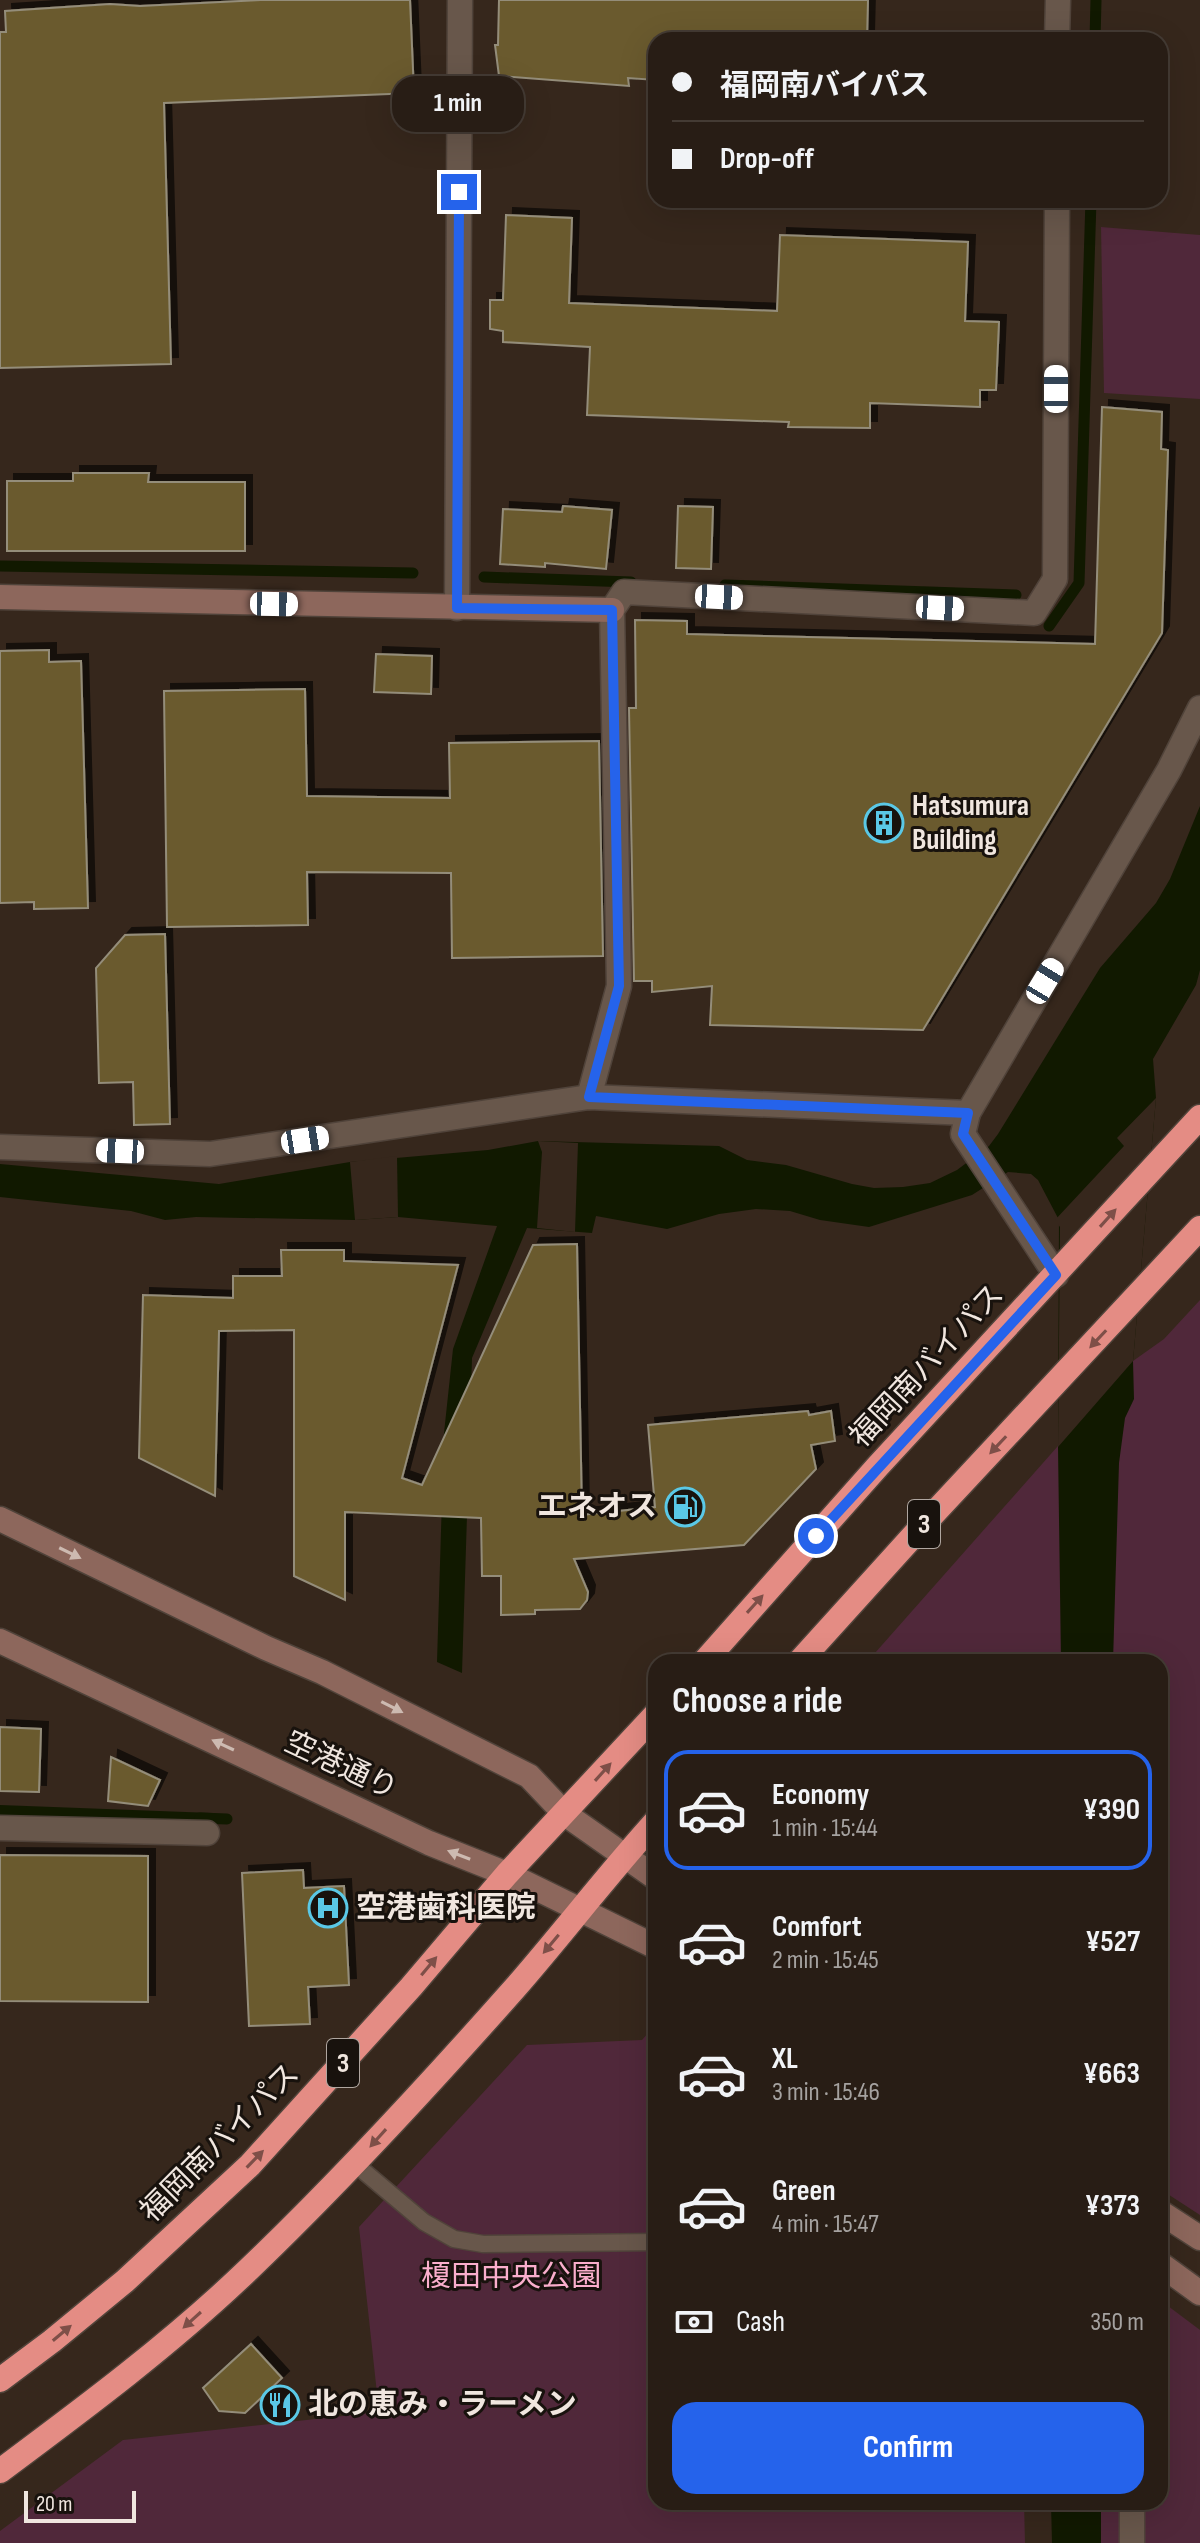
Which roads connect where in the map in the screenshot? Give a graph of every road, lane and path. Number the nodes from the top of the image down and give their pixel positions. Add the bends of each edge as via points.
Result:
1 (460, 0) edge
2 (1058, 0) edge
3 (1057, 32) edge
4 (1057, 208) edge
5 (0, 597) edge
6 (457, 608) junction
7 (612, 610) junction
8 (1200, 708) edge
9 (589, 1097) junction
10 (968, 1113) junction
11 (1200, 1117) edge
12 (0, 1147) edge
13 (1200, 1228) edge
14 (1056, 1275) junction
15 (0, 1519) edge
16 (0, 1641) edge
17 (711, 1654) edge
18 (806, 1654) edge
19 (648, 1723) edge
20 (565, 1814) junction
21 (0, 1828) edge
22 (648, 1830) edge
23 (207, 1833) dead end
24 (624, 1857) junction
25 (648, 1873) edge
26 (507, 1874) junction
27 (581, 1908) junction
28 (648, 1943) edge
29 (354, 2163) junction
30 (1168, 2217) edge
31 (1200, 2238) edge
32 (648, 2242) edge
33 (1168, 2270) edge
34 (1200, 2293) edge
35 (0, 2380) edge
36 (0, 2471) edge
37 (1132, 2510) edge
38 (1132, 2543) edge

1 - 6 street
2 - 3 street
4 - 7 street via 1055,579 1034,613 624,592
5 - 6 street
6 - 7 street
7 - 9 street via 619,986
8 - 10 street
9 - 10 street
9 - 12 street via 210,1154
10 - 14 street via 963,1134
14 -> 11 highway, 福岡南バイパス
13 -> 18 highway, 3
17 -> 14 highway, 福岡南バイパス
15 -> 20 street via 529,1776
26 -> 16 street, 空港通り via 429,1843
20 -> 19 highway, 福岡南バイパス / 3
20 - 24 street
20 - 26 highway, 福岡南バイパス / 3
21 - 23 street
22 - 24 highway
24 - 25 street
24 - 27 highway
26 - 27 street, 空港通り
35 -> 26 highway, 福岡南バイパス / 3 via 125,2281 250,2165
27 - 28 street, 空港通り
27 -> 29 highway
29 - 32 lane via 424,2222 454,2239 483,2244
29 -> 36 highway via 178,2333
30 - 31 street
33 - 34 street
37 - 38 street

